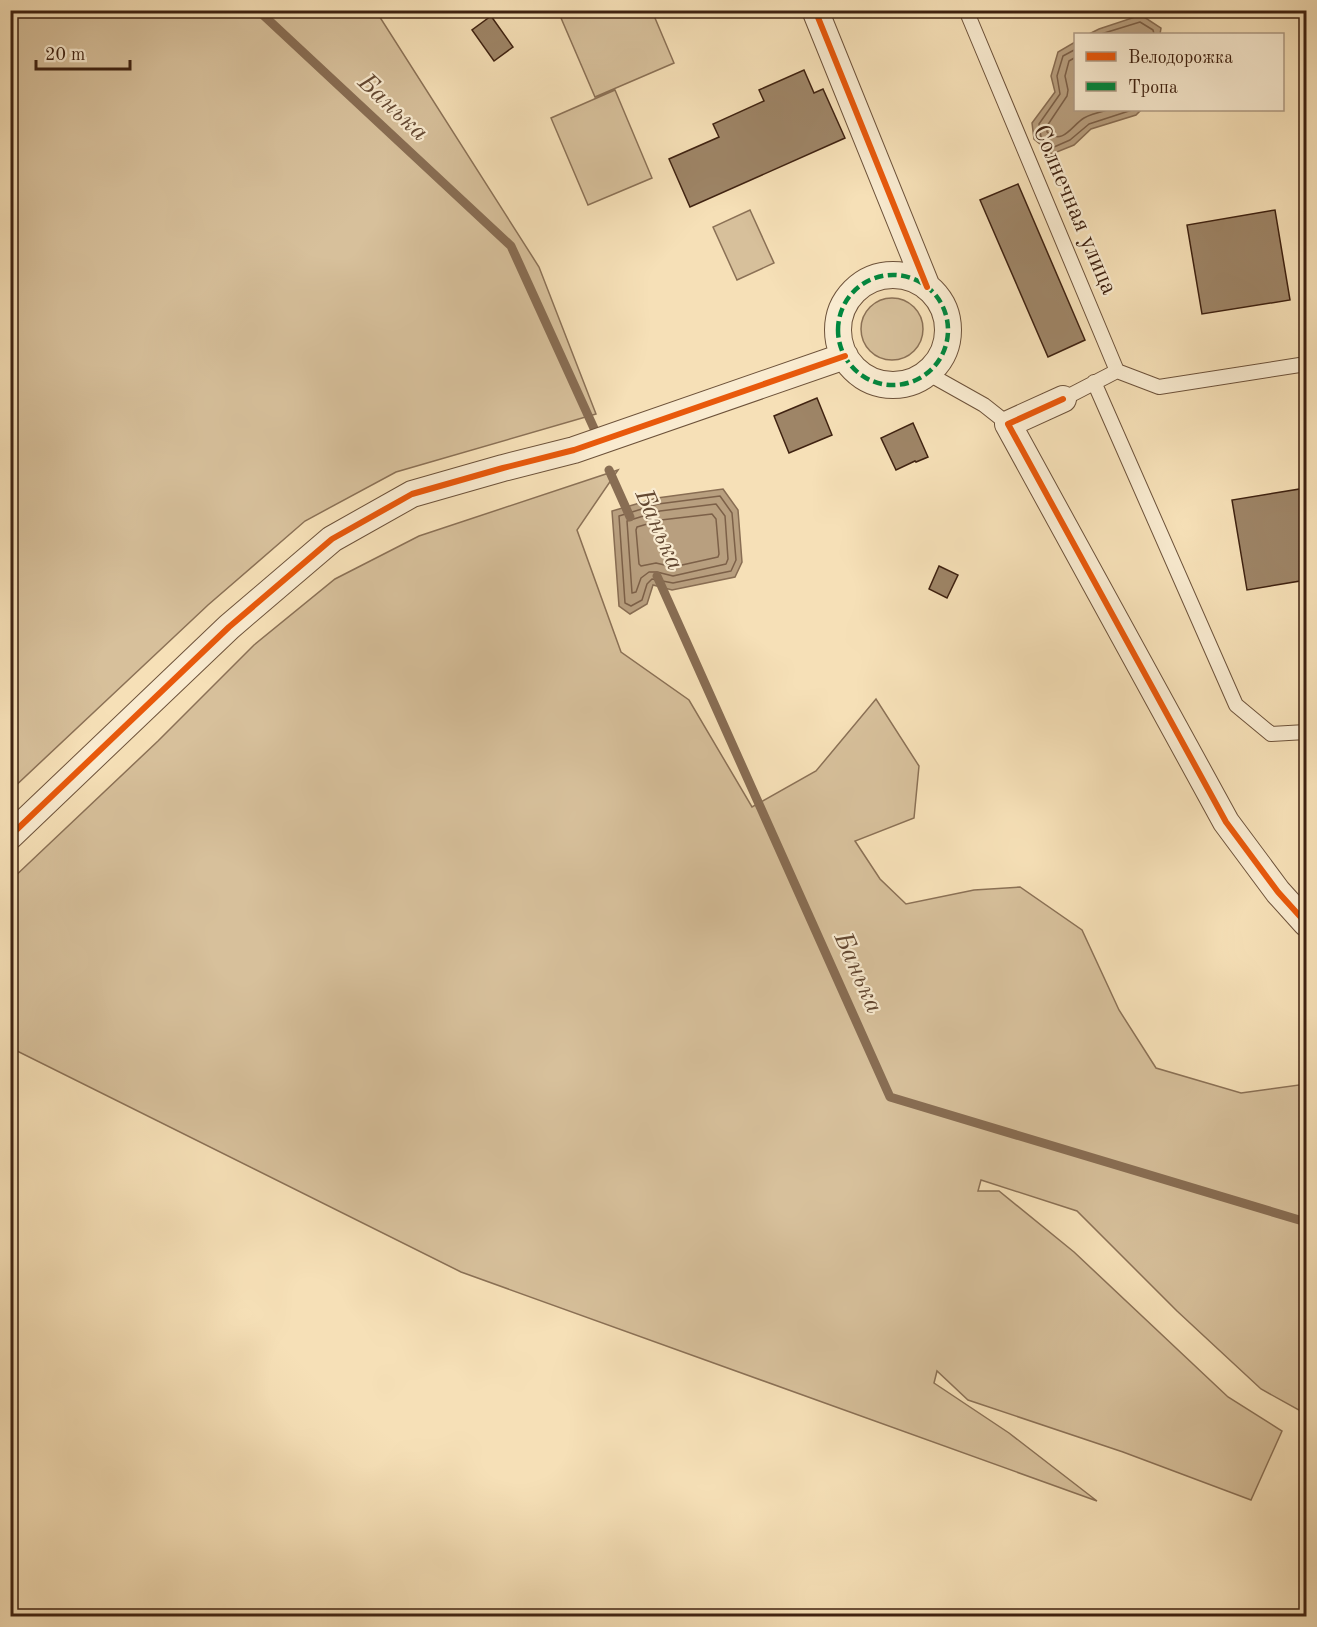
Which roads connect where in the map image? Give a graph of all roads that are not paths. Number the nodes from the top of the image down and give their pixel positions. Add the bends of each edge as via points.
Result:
1 (815, 10) edge
2 (966, 10) edge
3 (927, 287) junction
4 (844, 356) junction
5 (1306, 364) edge
6 (1117, 371) junction
7 (927, 373) junction
8 (1094, 382) junction
9 (1063, 399) joint
10 (1008, 424) junction
11 (1306, 732) edge
12 (10, 836) edge
13 (1306, 923) edge

1 - 3 street
2 - 6 lane, Солнечная улица
3 - 4 street via 896,275 880,276 865,283 843,307 838,323
3 - 7 street via 939,300 948,333 938,362
4 - 7 street via 867,379 882,384 898,385
4 - 12 street via 574,450 412,494 332,539 229,627
5 - 6 lane via 1159,387
6 - 8 lane
7 - 10 lane via 984,405
8 - 9 lane
8 - 11 lane via 1236,705 1271,734
9 - 10 street
10 - 13 street via 1226,822

